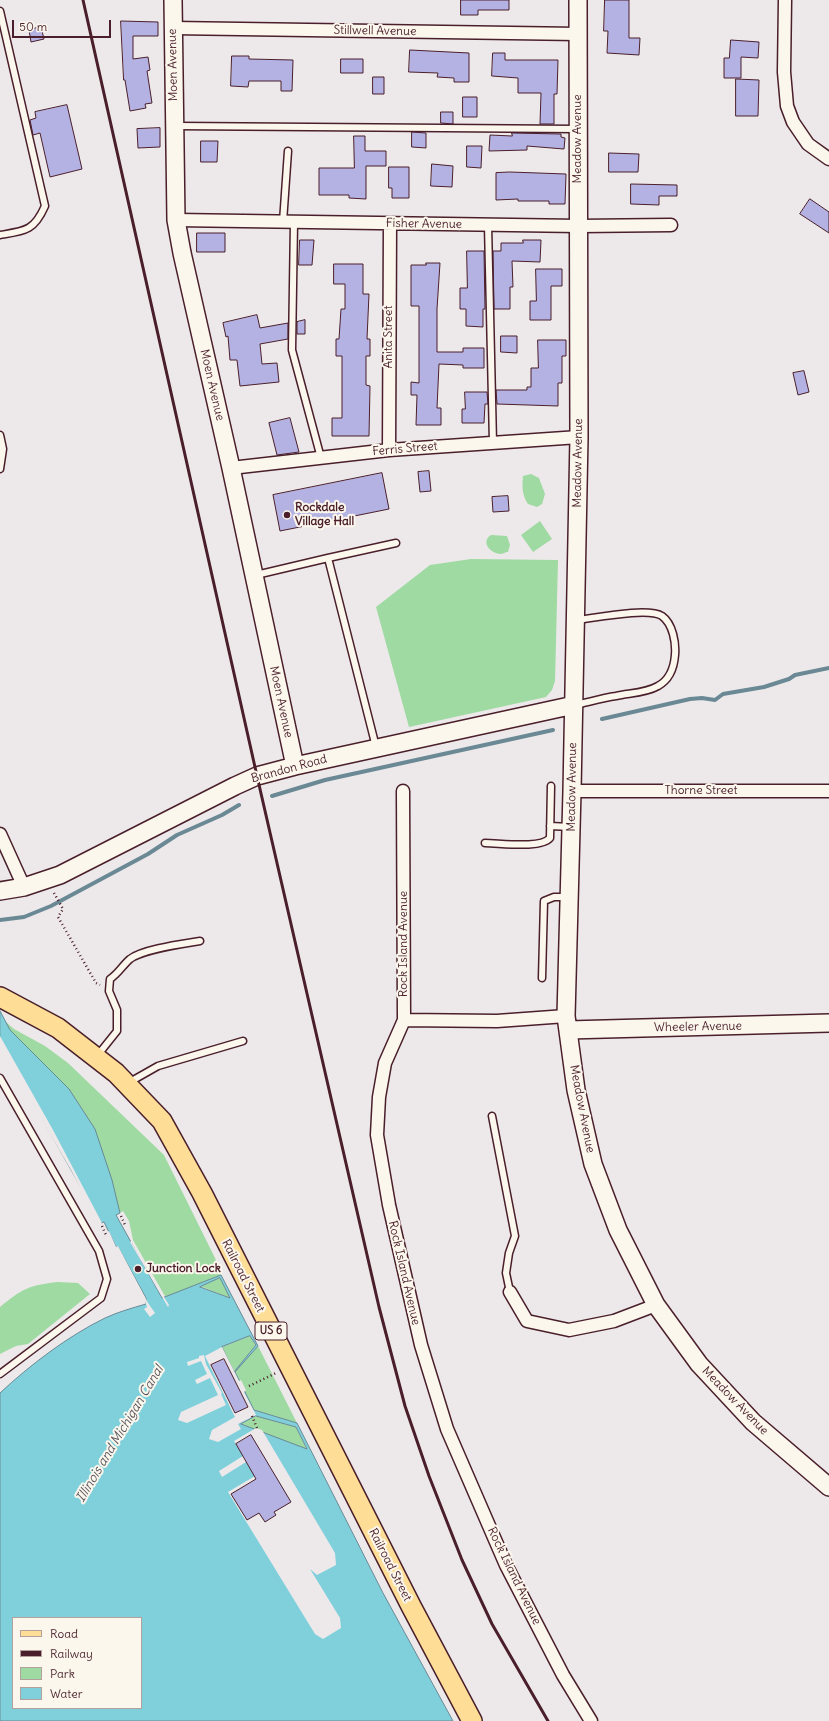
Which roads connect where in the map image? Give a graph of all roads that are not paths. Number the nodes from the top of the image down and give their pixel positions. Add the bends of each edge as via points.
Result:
1 (173, 0) edge
2 (578, 0) edge
3 (785, 0) edge
4 (0, 11) edge
5 (173, 28) junction
6 (578, 34) junction
7 (174, 126) junction
8 (578, 130) junction
9 (288, 151) dead end
10 (829, 159) edge
11 (176, 220) junction
12 (289, 222) junction
13 (390, 224) junction
14 (488, 225) junction
15 (671, 225) dead end
16 (579, 226) junction
17 (0, 235) edge
18 (0, 435) edge
19 (579, 437) junction
20 (493, 443) junction
21 (389, 450) junction
22 (321, 458) junction
23 (230, 468) junction
24 (0, 469) edge
25 (396, 542) dead end
26 (328, 558) junction
27 (254, 575) junction
28 (576, 620) junction
29 (574, 705) junction
30 (377, 748) junction
31 (295, 766) junction
32 (551, 786) dead end
33 (829, 790) edge
34 (403, 791) dead end
35 (572, 791) junction
36 (550, 826) junction
37 (571, 827) junction
38 (0, 834) edge
39 (485, 843) dead end
40 (24, 886) junction
41 (0, 891) edge
42 (569, 897) junction
43 (200, 941) dead end
44 (542, 978) dead end
45 (2, 997) edge
46 (404, 1020) junction
47 (567, 1023) junction
48 (829, 1024) edge
49 (243, 1041) dead end
50 (96, 1057) junction
51 (0, 1078) edge
52 (126, 1084) junction
53 (492, 1116) dead end
54 (510, 1292) joint
55 (656, 1305) junction
56 (0, 1374) edge
57 (829, 1487) edge
58 (472, 1721) edge
59 (591, 1721) edge

1 - 5 street, Moen Avenue
2 - 6 street, Meadow Avenue
3 - 10 street via 784,72 787,106 793,122 808,144
4 - 17 lane via 45,206 39,220 30,229
5 - 6 street, Stillwell Avenue
5 - 7 street, Moen Avenue
6 - 8 street, Meadow Avenue
7 - 8 lane
7 - 11 street, Moen Avenue
8 - 16 street, Meadow Avenue
9 - 12 lane
11 - 12 street, Fisher Avenue
11 - 23 street, Moen Avenue
12 - 13 street, Fisher Avenue
12 - 22 lane via 292,350
13 - 14 street, Fisher Avenue
13 - 21 street, Anita Street
14 - 16 street, Fisher Avenue
14 - 20 lane
15 - 16 street, Fisher Avenue
16 - 19 street, Meadow Avenue
18 - 24 lane via 3,449
19 - 20 street, Ferris Street
19 - 28 street, Meadow Avenue
20 - 21 street, Ferris Street
21 - 22 street, Ferris Street
22 - 23 street, Ferris Street
23 - 27 street, Moen Avenue
25 - 26 lane
26 - 27 lane
26 - 30 lane
27 - 31 street, Moen Avenue
28 - 29 street, Meadow Avenue
28 - 29 lane via 646,612 660,615 668,622 675,649 674,664 669,676 658,686 641,692
29 - 30 street, Brandon Road
29 - 35 street, Meadow Avenue
30 - 31 street, Brandon Road
31 - 40 street, Brandon Road via 257,776 60,875
32 - 36 lane
33 - 35 street, Thorne Street
34 - 46 street, Rock Island Avenue
35 - 37 street, Meadow Avenue
36 - 37 lane
36 - 39 lane via 550,838 537,844
37 - 42 street, Meadow Avenue
38 - 40 street
40 - 41 street, Brandon Road
42 - 44 lane via 554,897 544,901
42 - 47 street, Meadow Avenue
43 - 50 lane via 154,949 130,959 110,979 109,991 117,1010 117,1031
45 - 50 main road, Railroad Street / US 6 via 58,1028
46 - 47 street, Wheeler Avenue
46 - 59 street, Rock Island Avenue via 385,1063 379,1097 377,1135 389,1205 420,1344 447,1429 506,1565 563,1674
47 - 48 street, Wheeler Avenue
47 - 55 street, Meadow Avenue via 576,1090 593,1164 618,1230
49 - 52 lane via 158,1066
50 - 52 main road, Railroad Street / US 6
51 - 56 lane via 99,1251 107,1279 101,1298
52 - 58 main road, Railroad Street / US 6 via 162,1121 202,1193
53 - 54 lane via 516,1236 509,1253 506,1273
54 - 55 street via 527,1321 569,1330 614,1321
55 - 57 street, Meadow Avenue via 699,1364 753,1422

